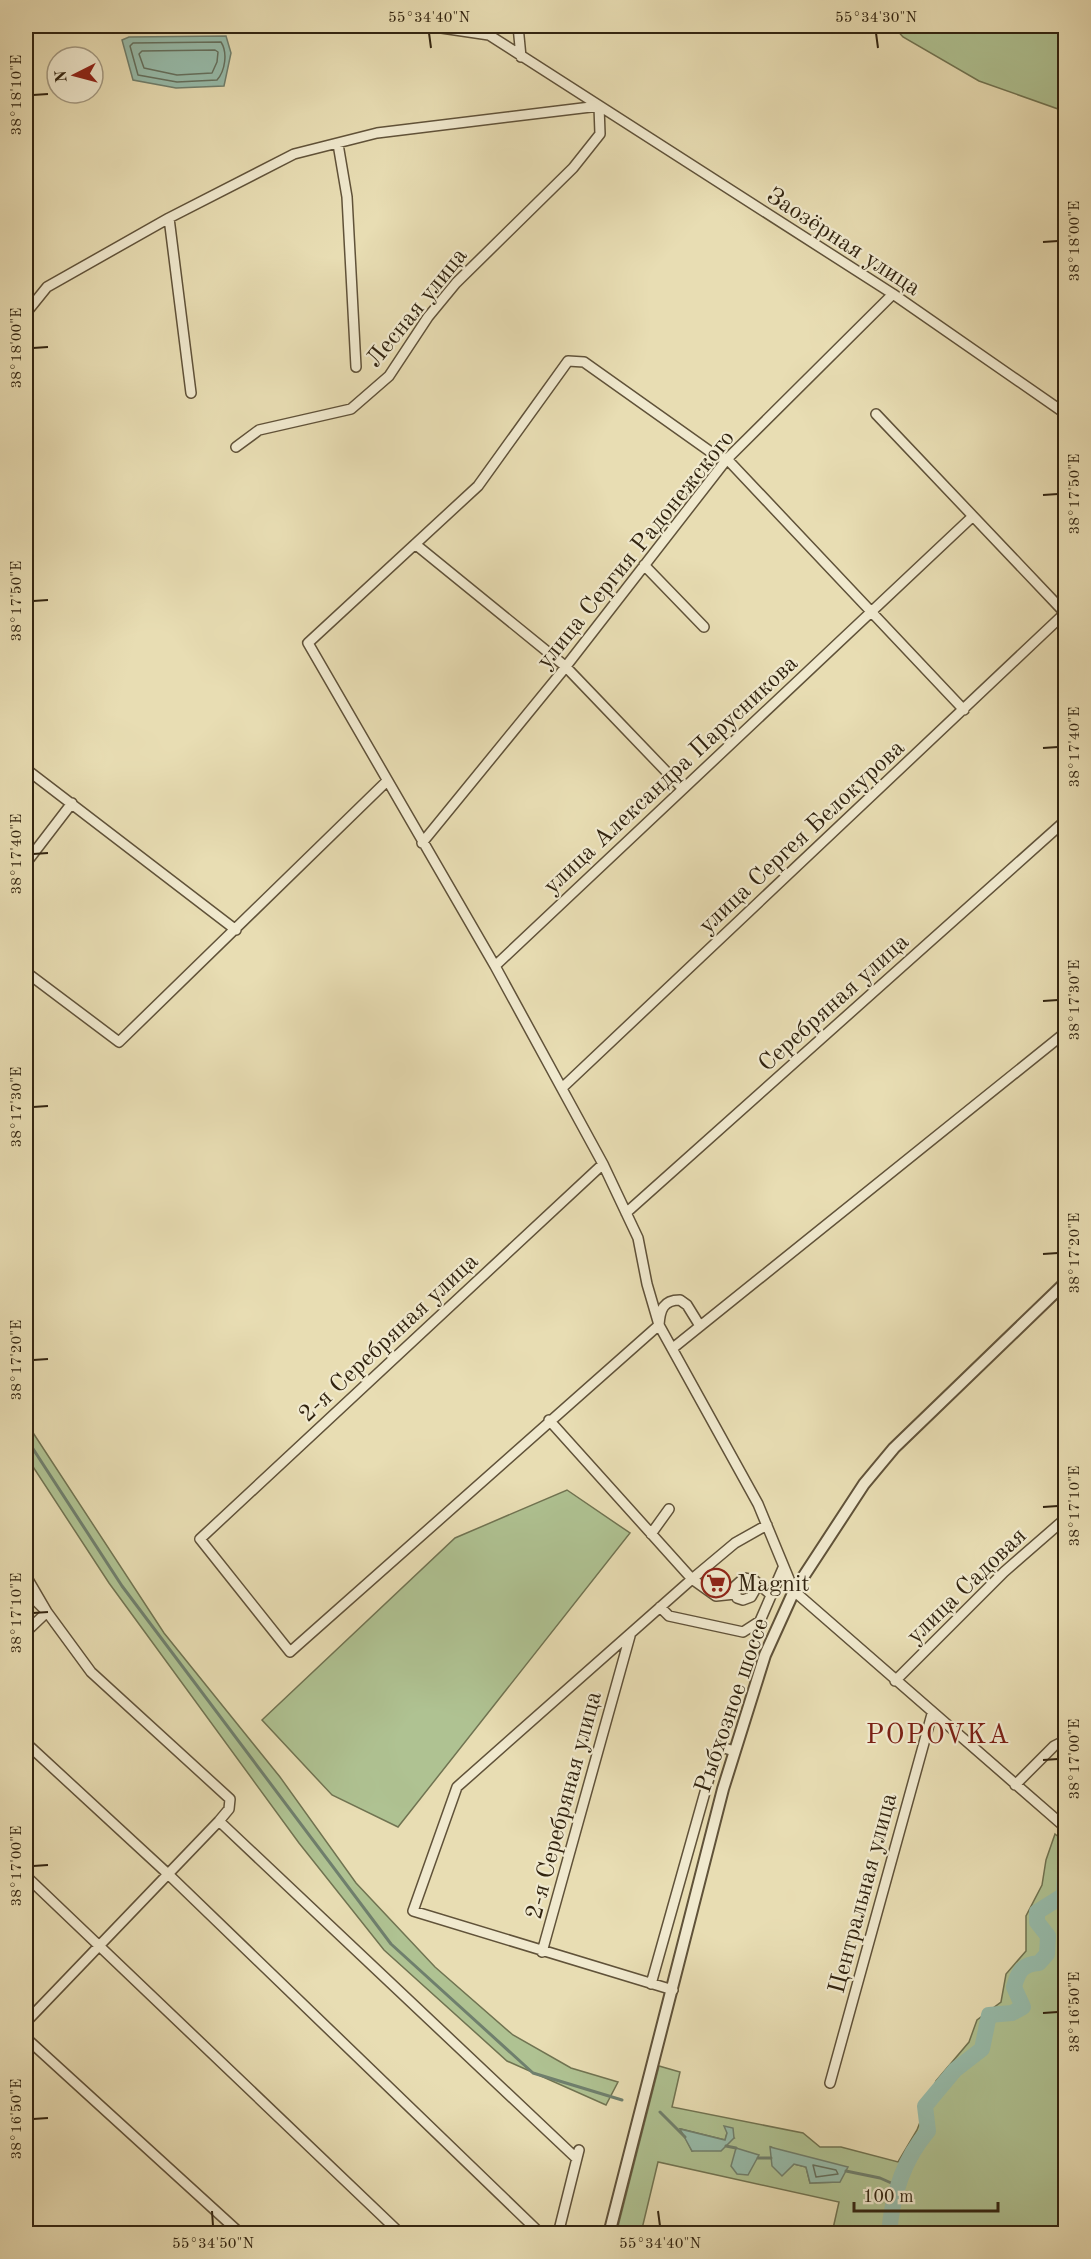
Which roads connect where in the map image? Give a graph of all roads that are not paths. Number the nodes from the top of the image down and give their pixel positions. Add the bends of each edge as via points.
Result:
1 (428, 26) edge
2 (518, 26) edge
3 (521, 57) junction
4 (599, 106) junction
5 (338, 144) junction
6 (169, 218) junction
7 (893, 294) junction
8 (26, 313) edge
9 (356, 367) dead end
10 (191, 393) dead end
11 (876, 414) dead end
12 (1065, 414) edge
13 (236, 447) dead end
14 (727, 459) junction
15 (972, 517) junction
16 (415, 544) junction
17 (644, 565) junction
18 (872, 610) junction
19 (1065, 612) edge
20 (704, 627) dead end
21 (565, 666) junction
22 (964, 710) junction
23 (26, 769) edge
24 (387, 781) junction
25 (683, 789) junction
26 (72, 802) junction
27 (1065, 820) edge
28 (422, 843) junction
29 (26, 863) edge
30 (236, 930) junction
31 (495, 966) junction
32 (26, 972) edge
33 (1065, 1032) edge
34 (562, 1088) junction
35 (603, 1164) junction
36 (626, 1213) junction
37 (1065, 1282) edge
38 (659, 1325) junction
39 (700, 1326) junction
40 (673, 1348) junction
41 (549, 1420) junction
42 (669, 1509) dead end
43 (1065, 1518) edge
44 (767, 1526) junction
45 (651, 1534) junction
46 (783, 1568) junction
47 (26, 1576) edge
48 (692, 1579) junction
49 (754, 1580) junction
50 (26, 1591) edge
51 (794, 1591) junction
52 (735, 1594) junction
53 (771, 1595) junction
54 (660, 1607) junction
55 (47, 1612) junction
56 (26, 1632) edge
57 (630, 1634) junction
58 (895, 1682) junction
59 (932, 1714) junction
60 (1065, 1740) edge
61 (26, 1743) edge
62 (734, 1751) junction
63 (1015, 1785) junction
64 (219, 1821) junction
65 (1065, 1828) edge
66 (168, 1874) junction
67 (26, 1876) edge
68 (101, 1945) junction
69 (542, 1952) junction
70 (651, 1984) junction
71 (673, 1990) junction
72 (26, 2022) edge
73 (26, 2038) edge
74 (830, 2083) dead end
75 (241, 2234) edge
76 (401, 2234) edge
77 (541, 2234) edge
78 (558, 2234) edge
79 (609, 2234) edge

1 - 3 street, Заозёрная улица via 489,35
2 - 3 street
3 - 4 street, Заозёрная улица
4 - 5 street via 377,133
4 - 7 street, Заозёрная улица
4 - 13 street, Лесная улица via 600,134 573,168 456,283 389,376 351,409 259,430
5 - 6 street via 294,154
5 - 9 street via 347,197
6 - 8 street via 47,287
6 - 10 street
7 - 12 street, Заозёрная улица
7 - 14 street, улица Сергия Радонежского
11 - 15 street
14 - 16 street via 715,455 584,362 568,361 478,486
14 - 17 street, улица Сергия Радонежского
14 - 18 street
15 - 18 street
15 - 19 street
16 - 21 street
16 - 24 street via 308,643
17 - 20 street
17 - 21 street, улица Сергия Радонежского
18 - 22 street
18 - 25 street, улица Александра Парусникова
19 - 22 street, улица Сергея Белокурова
21 - 25 street
21 - 28 street, улица Сергия Радонежского
22 - 34 street, улица Сергея Белокурова
23 - 26 street
24 - 28 street
24 - 30 street
25 - 31 street, улица Александра Парусникова
26 - 29 street
26 - 30 street
27 - 36 street, Серебряная улица
28 - 31 street
30 - 32 street via 119,1042
31 - 34 street
33 - 39 street
34 - 35 street
35 - 36 street
35 - 41 street, 2-я Серебряная улица via 200,1539 290,1652
36 - 38 street via 638,1238
37 - 51 street, Рыбхозное шоссе via 894,1448 864,1484
38 - 39 street via 662,1308 680,1300
38 - 40 street
38 - 41 street
39 - 40 street
40 - 44 street
41 - 45 street
42 - 45 street
43 - 58 street, улица Садовая via 1004,1572
44 - 46 street
44 - 48 street, 2-я Серебряная улица via 735,1543
45 - 48 street
46 - 51 street
46 - 53 street
47 - 55 street
48 - 52 street via 716,1596
48 - 54 street, 2-я Серебряная улица
49 - 52 street via 740,1579 734,1587
49 - 52 street via 751,1597 743,1600
49 - 53 street
50 - 55 street
51 - 58 street
51 - 62 street, Рыбхозное шоссе via 765,1655
53 - 54 street via 760,1621 743,1632 669,1616
54 - 57 street, 2-я Серебряная улица
55 - 56 street
55 - 64 street via 91,1672 230,1799 229,1809
57 - 69 street, 2-я Серебряная улица
57 - 69 street, 2-я Серебряная улица via 457,1786 413,1911
58 - 59 street
59 - 63 street
59 - 74 street, Центральная улица
60 - 63 street
61 - 66 street
62 - 70 street via 718,1746
62 - 71 street, Рыбхозное шоссе
63 - 65 street
64 - 66 street
64 - 78 street via 577,2154
66 - 68 street
66 - 77 street
67 - 68 street
68 - 72 street
68 - 76 street
69 - 70 street, 2-я Серебряная улица
70 - 71 street, 2-я Серебряная улица
71 - 79 street, Рыбхозное шоссе
73 - 75 street

